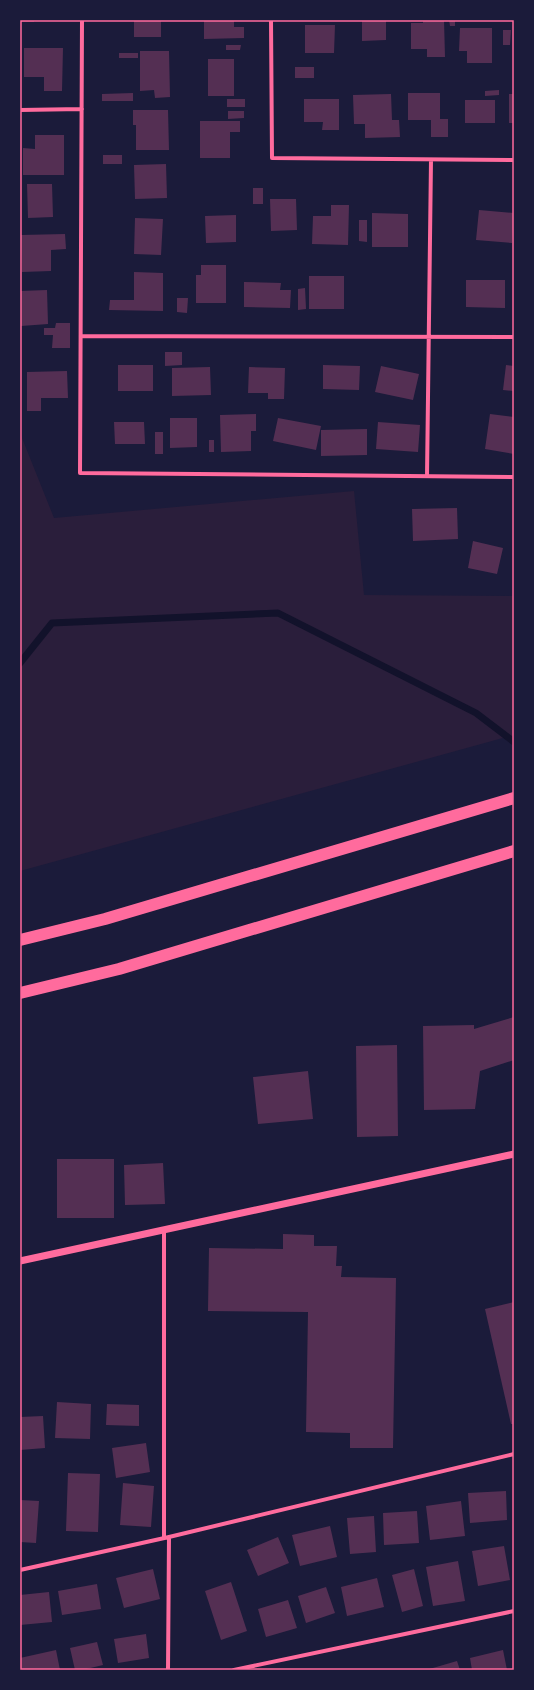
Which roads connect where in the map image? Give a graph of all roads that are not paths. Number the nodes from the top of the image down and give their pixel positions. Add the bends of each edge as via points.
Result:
1 (82, 20) edge
2 (271, 20) edge
3 (82, 109) junction
4 (20, 110) edge
5 (431, 160) junction
6 (514, 160) edge
7 (81, 336) junction
8 (430, 336) junction
9 (514, 337) edge
10 (427, 476) junction
11 (514, 477) edge
12 (514, 798) edge
13 (514, 851) edge
14 (20, 940) edge
15 (20, 993) edge
16 (514, 1154) edge
17 (164, 1230) junction
18 (20, 1261) edge
19 (514, 1454) edge
20 (170, 1537) junction
21 (164, 1538) junction
22 (20, 1570) edge
23 (514, 1611) edge
24 (168, 1670) edge
25 (234, 1670) edge

1 - 3 street
2 - 5 street via 272,158
3 - 4 street
3 - 7 street
5 - 6 street
5 - 8 street
7 - 8 street
7 - 10 street via 80,473
8 - 9 street
8 - 10 street
10 - 11 street
12 - 14 highway via 105,919
13 - 15 highway via 119,969
16 - 17 street
17 - 18 street
17 - 21 street
19 - 20 street
20 - 21 street
20 - 24 street
21 - 22 street
23 - 25 street

